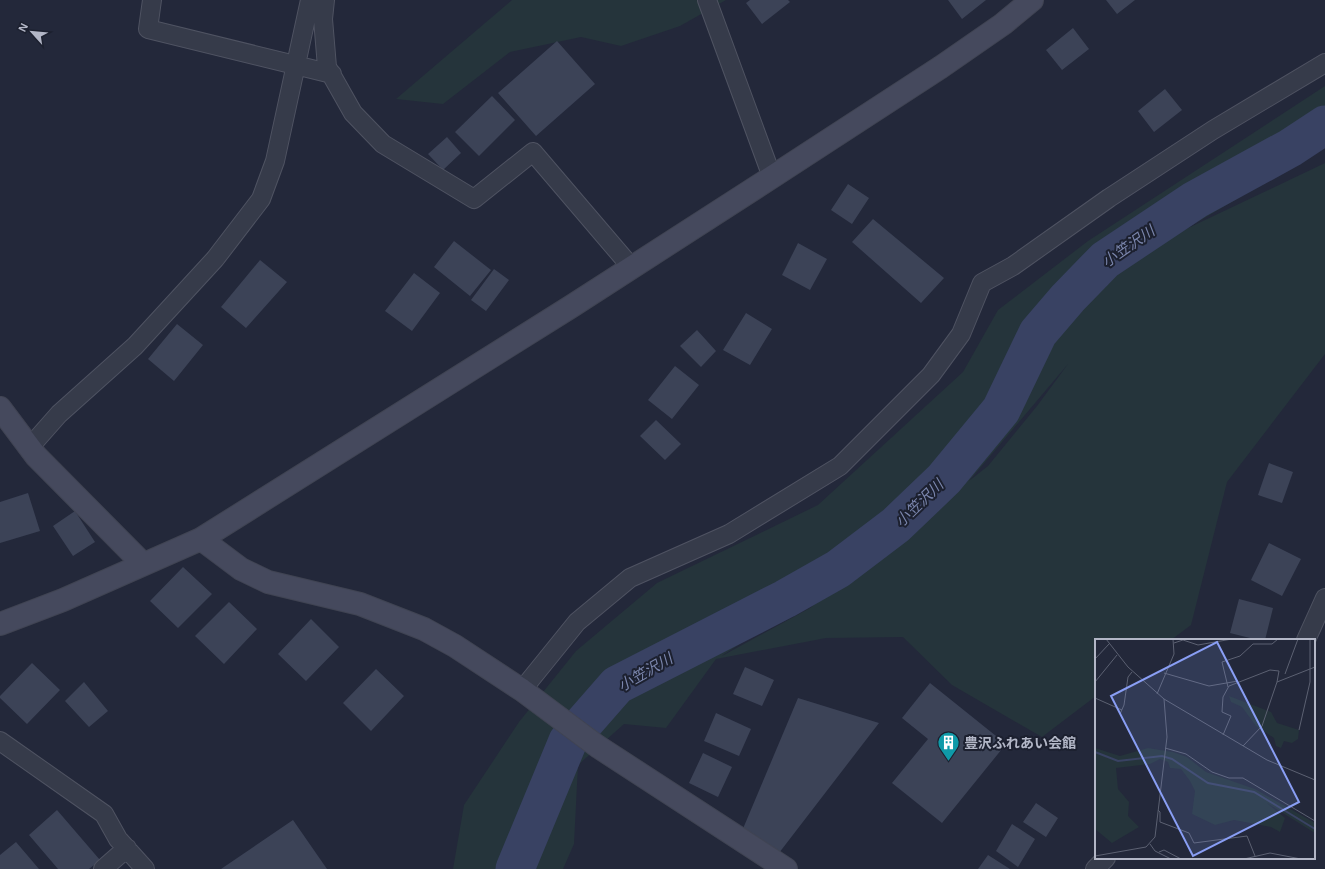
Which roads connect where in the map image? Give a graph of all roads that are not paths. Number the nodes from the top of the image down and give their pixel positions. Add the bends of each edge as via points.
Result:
1 (152, 0) edge
2 (310, 0) edge
3 (325, 0) edge
4 (707, 0) edge
5 (1032, 0) edge
6 (1325, 63) edge
7 (295, 66) junction
8 (332, 74) junction
9 (772, 177) junction
10 (632, 268) junction
11 (0, 408) edge
12 (29, 448) junction
13 (201, 539) junction
14 (143, 564) junction
15 (1325, 598) edge
16 (0, 624) edge
17 (1306, 639) edge
18 (522, 690) junction
19 (0, 741) edge
20 (127, 848) junction
21 (1105, 859) edge
22 (103, 869) edge
23 (145, 869) edge
24 (786, 869) edge
25 (1095, 869) edge

1 - 7 street via 148,29
2 - 7 street
3 - 8 street via 323,19 328,67
4 - 9 street
5 - 9 street via 1003,24 940,67
6 - 18 street via 1213,130 1109,198 1014,266 982,283 961,334 931,375 840,466 729,534 630,578 577,622
7 - 8 street
7 - 12 street via 275,161 261,199 215,259 135,346 59,414
8 - 10 street via 352,113 383,144 474,199 533,152
9 - 10 street
10 - 13 street
11 - 12 street
12 - 14 street
13 - 14 street
13 - 18 street via 241,569 268,582 360,604 424,629
14 - 16 street via 63,600
15 - 17 street
18 - 24 street via 596,746
19 - 20 street via 104,814 118,839
20 - 22 street
20 - 23 street
21 - 25 street

